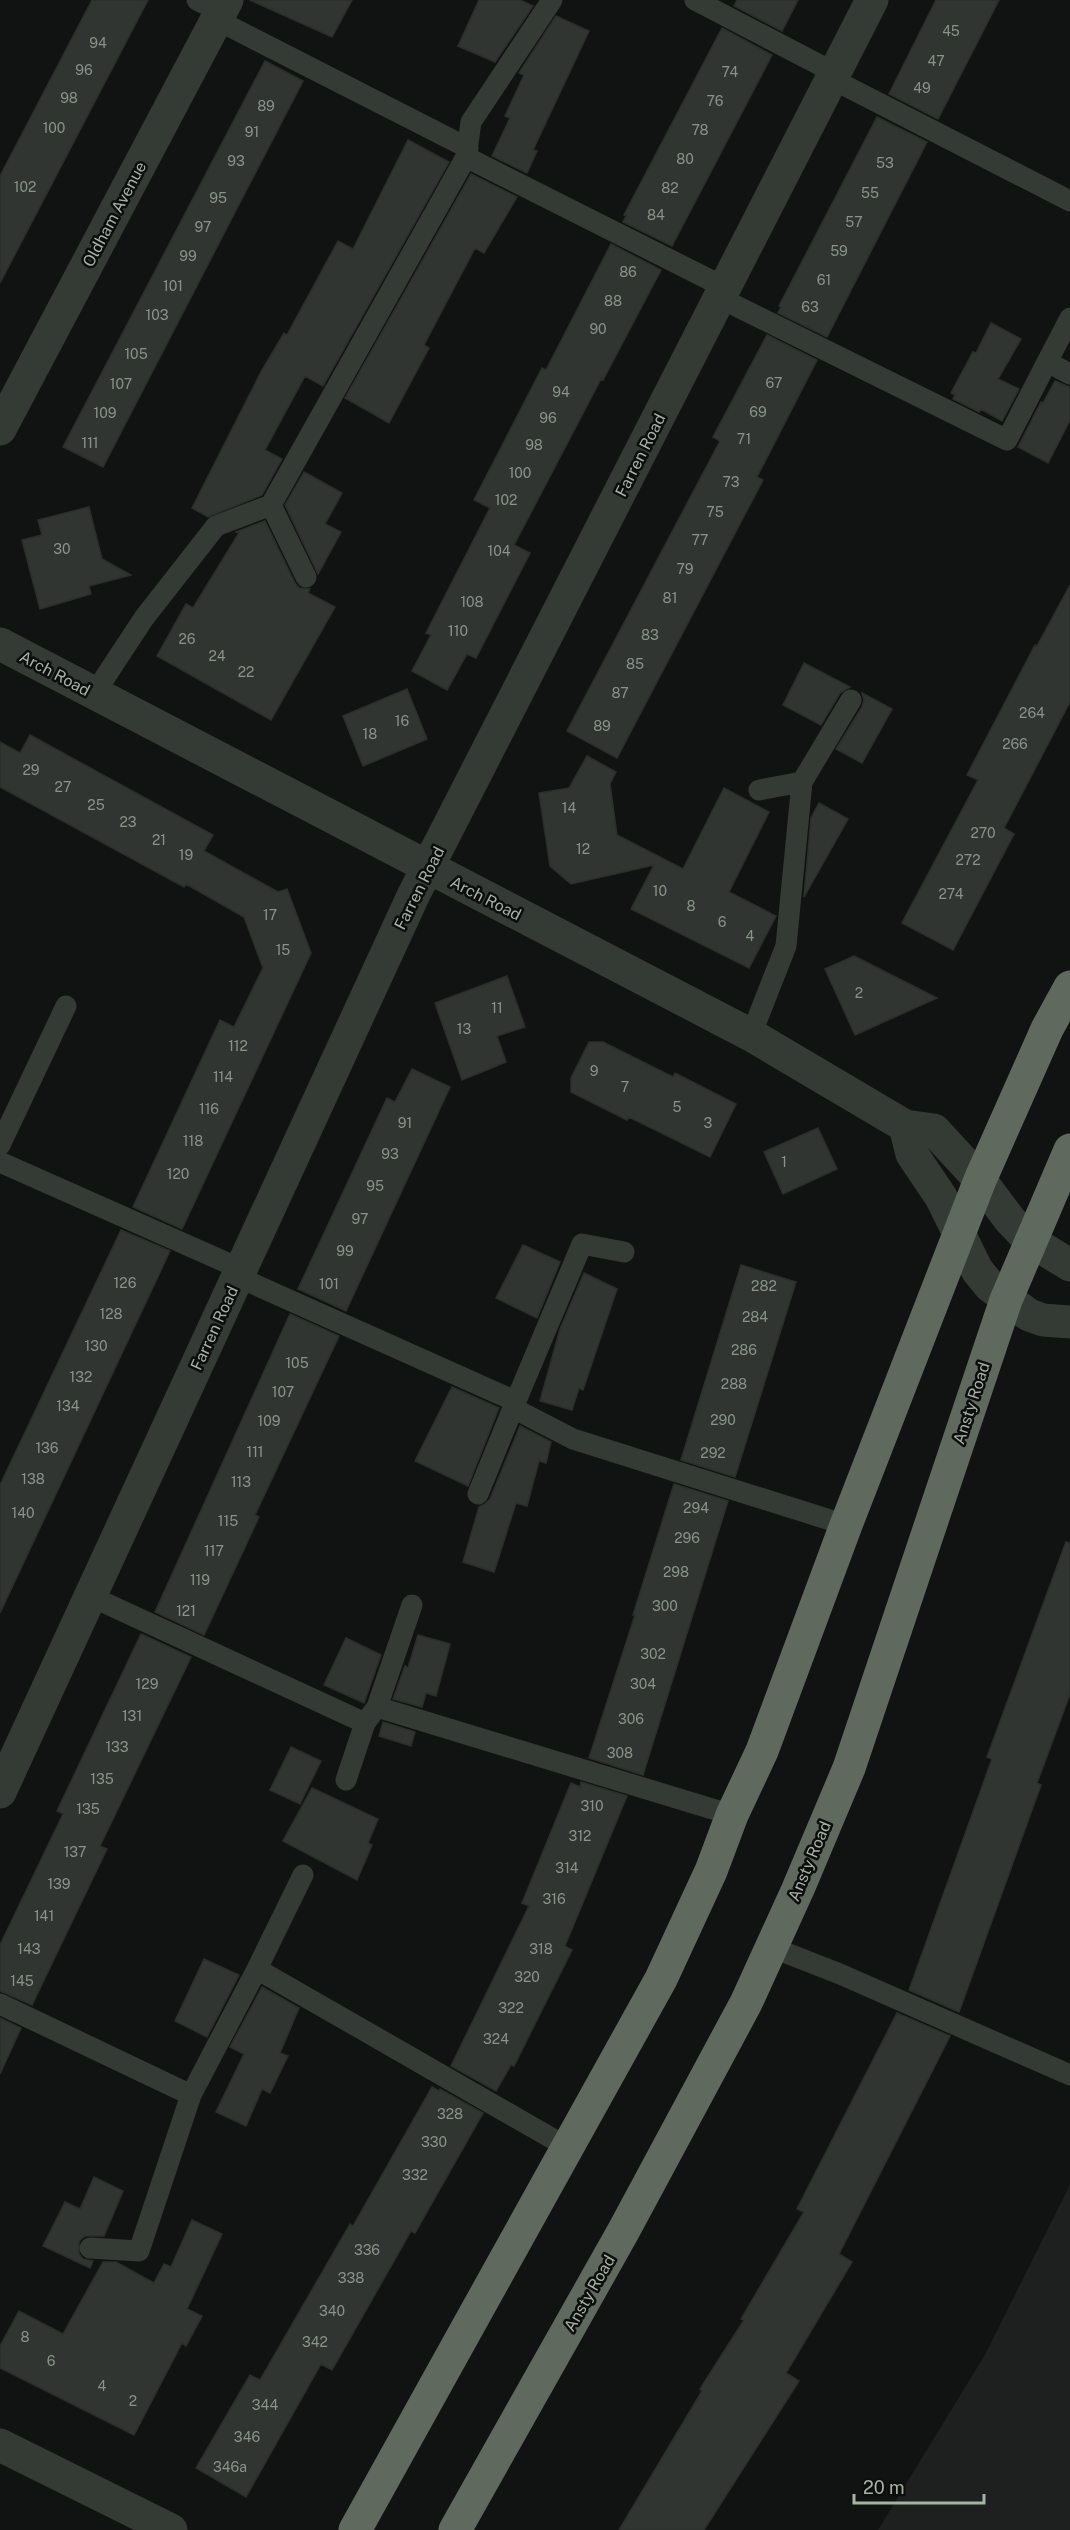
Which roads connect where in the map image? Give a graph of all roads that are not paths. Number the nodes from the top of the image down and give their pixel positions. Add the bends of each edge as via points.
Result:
1 (552, 0) edge
2 (695, 0) edge
3 (872, 0) edge
4 (215, 8) edge
5 (834, 76) junction
6 (467, 153) junction
7 (1070, 201) edge
8 (723, 293) junction
9 (1070, 318) edge
10 (1047, 362) junction
11 (1070, 374) edge
12 (9, 390) edge
13 (0, 429) edge
14 (272, 505) junction
15 (306, 577) dead end
16 (0, 644) edge
17 (94, 694) junction
18 (851, 700) dead end
19 (802, 782) junction
20 (759, 790) dead end
21 (428, 868) junction
22 (1070, 987) edge
23 (66, 1006) dead end
24 (751, 1035) junction
25 (905, 1126) junction
26 (0, 1145) edge
27 (1070, 1150) edge
28 (0, 1162) edge
29 (980, 1180) junction
30 (959, 1238) junction
31 (1029, 1240) junction
32 (624, 1252) dead end
33 (1070, 1265) edge
34 (239, 1273) junction
35 (1005, 1300) junction
36 (1070, 1322) edge
37 (514, 1404) junction
38 (478, 1494) dead end
39 (846, 1525) junction
40 (90, 1596) junction
41 (412, 1605) dead end
42 (371, 1715) junction
43 (346, 1780) dead end
44 (0, 1792) edge
45 (732, 1815) junction
46 (303, 1875) dead end
47 (771, 1947) junction
48 (257, 1969) junction
49 (0, 2004) edge
50 (1070, 2075) edge
51 (191, 2095) junction
52 (567, 2147) junction
53 (90, 2248) dead end
54 (0, 2445) edge
55 (171, 2530) edge
56 (355, 2530) edge
57 (455, 2530) edge

1 - 6 lane via 471,122
2 - 5 lane
3 - 5 street, Farren Road
4 - 6 lane
4 - 12 street, Oldham Avenue
5 - 7 lane
5 - 8 street, Farren Road
6 - 8 lane
6 - 14 lane
8 - 10 lane via 1006,440
8 - 21 street, Farren Road
9 - 10 lane
10 - 11 lane
12 - 13 street, Oldham Avenue
14 - 15 lane
14 - 17 lane via 216,526 144,618
16 - 17 street, Arch Road
17 - 21 street, Arch Road
18 - 19 lane
19 - 20 lane
19 - 24 lane via 786,945
21 - 24 street, Arch Road
21 - 34 street, Farren Road
22 - 29 highway via 1047,1029
23 - 26 lane
24 - 25 street, Arch Road
25 - 29 street via 934,1130
25 - 30 street via 912,1154 940,1197
27 - 31 highway, Ansty Road
28 - 34 lane
29 - 30 highway
29 - 31 street
30 - 35 street via 977,1270
30 - 39 highway
31 - 33 street
31 - 35 highway, Ansty Road
32 - 37 lane via 582,1244
34 - 37 lane
34 - 40 street, Farren Road
35 - 36 street via 1043,1320
35 - 47 highway, Ansty Road via 849,1768
37 - 38 lane
37 - 39 lane via 573,1439
39 - 45 highway via 762,1751
40 - 42 lane
40 - 44 street, Farren Road
41 - 42 lane
42 - 43 lane
42 - 45 lane
45 - 52 highway via 711,1871 660,1979
46 - 48 lane
47 - 50 lane
47 - 57 highway, Ansty Road via 746,2003 624,2230
48 - 51 lane
48 - 52 lane
49 - 51 lane
51 - 53 lane via 139,2251
52 - 56 highway
54 - 55 street

